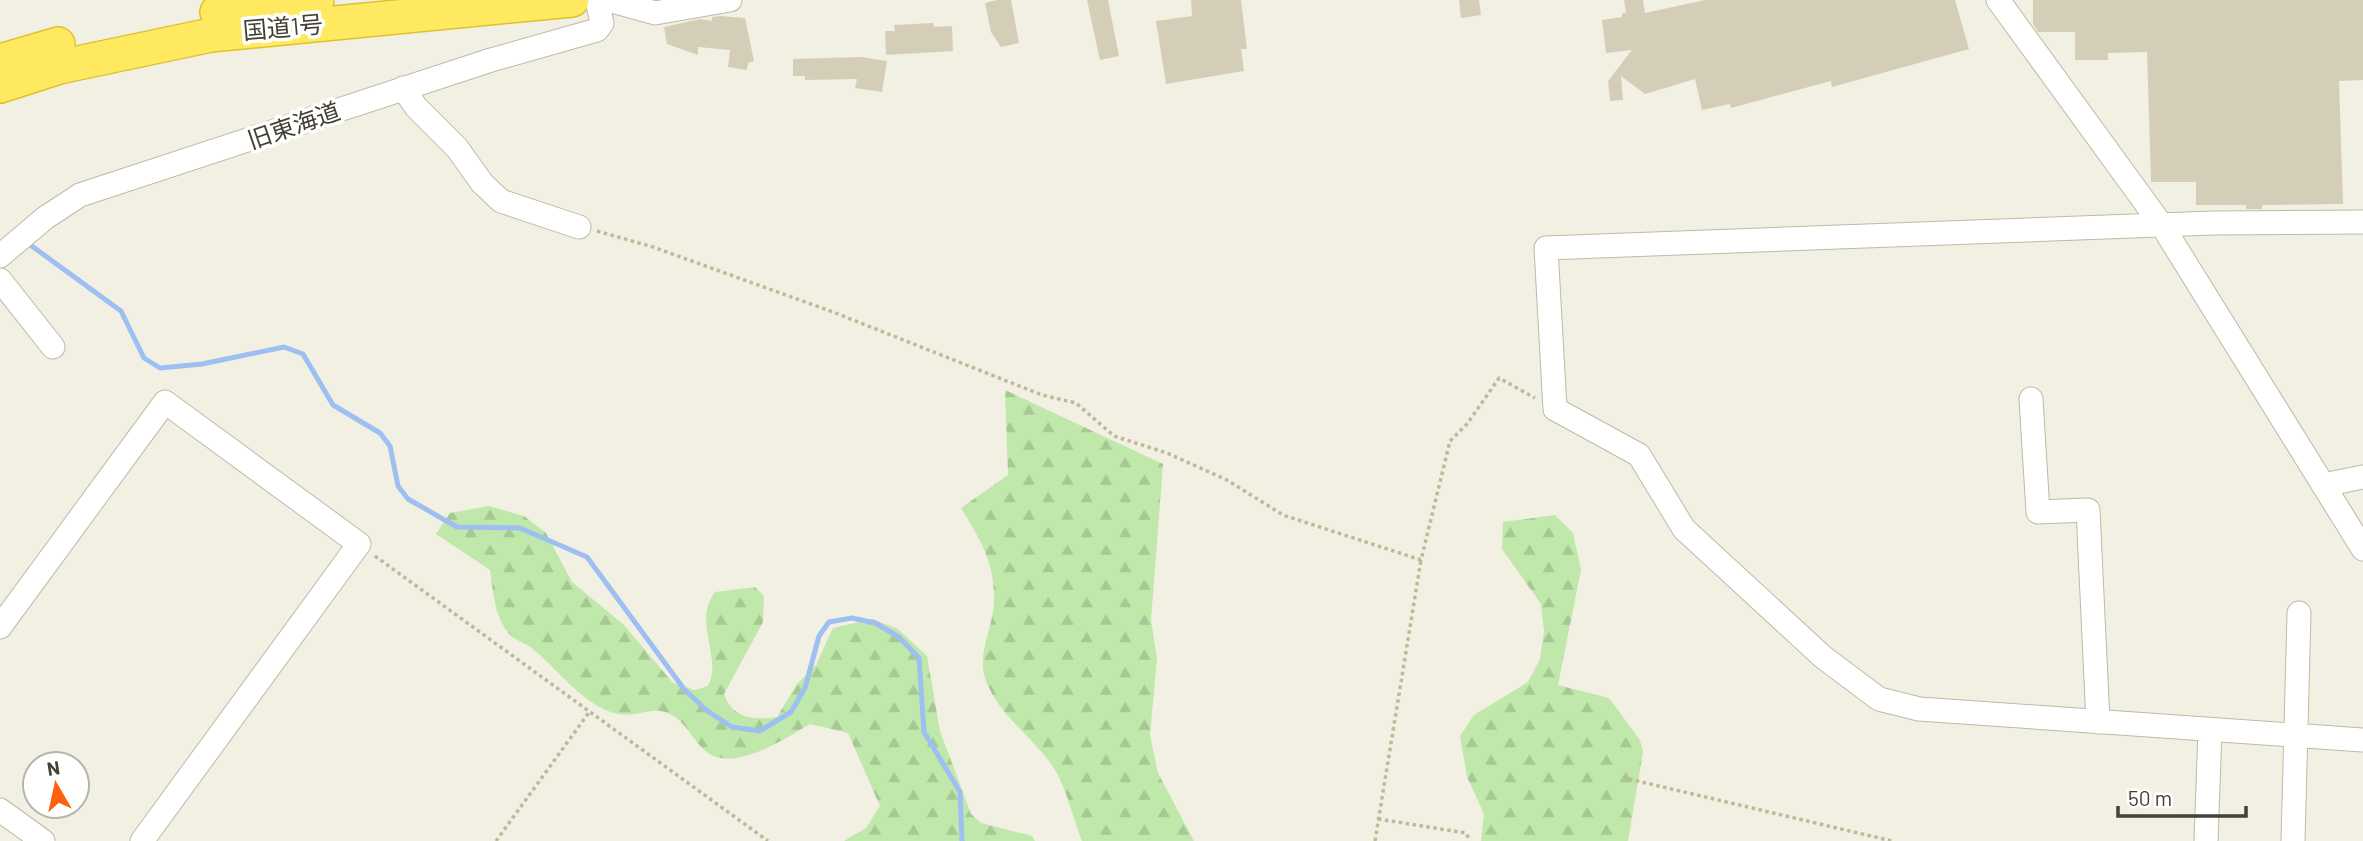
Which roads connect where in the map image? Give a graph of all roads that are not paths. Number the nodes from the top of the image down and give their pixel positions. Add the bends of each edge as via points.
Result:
1 (317, 0) edge
2 (572, 0) edge
3 (597, 0) edge
4 (608, 0) edge
5 (730, 0) edge
6 (1998, 0) edge
7 (127, 38) junction
8 (0, 61) edge
9 (0, 86) edge
10 (403, 88) junction
11 (2363, 222) edge
12 (579, 227) road end
13 (2163, 227) junction
14 (0, 256) edge
15 (0, 280) edge
16 (53, 347) dead end
17 (2031, 399) dead end
18 (2363, 477) edge
19 (2323, 485) junction
20 (2363, 549) edge
21 (2299, 612) dead end
22 (0, 627) edge
23 (2098, 722) junction
24 (2210, 730) junction
25 (2296, 736) junction
26 (2363, 740) edge
27 (0, 810) edge
28 (43, 841) edge
29 (142, 841) edge
30 (2206, 841) edge
31 (2293, 841) edge

1 - 7 highway, 国道1号 via 191,15
2 - 7 highway, 国道1号 via 211,35
3 - 10 street, 旧東海道 via 602,23 597,30
4 - 5 street via 655,13
6 - 13 street
7 - 8 highway, 国道1号
7 - 9 highway, 国道1号
10 - 12 street via 501,201
10 - 14 street, 旧東海道 via 80,195
11 - 13 street
13 - 19 street
13 - 23 street via 1546,248 1555,409 1639,456 1684,529 1803,640 1879,699 1919,709
15 - 16 street
17 - 23 street via 2038,512 2088,510
18 - 19 street
19 - 20 street
21 - 25 street
22 - 29 street via 165,402 359,544
23 - 24 street
24 - 25 street
24 - 30 street
25 - 26 street
25 - 31 street
27 - 28 street

